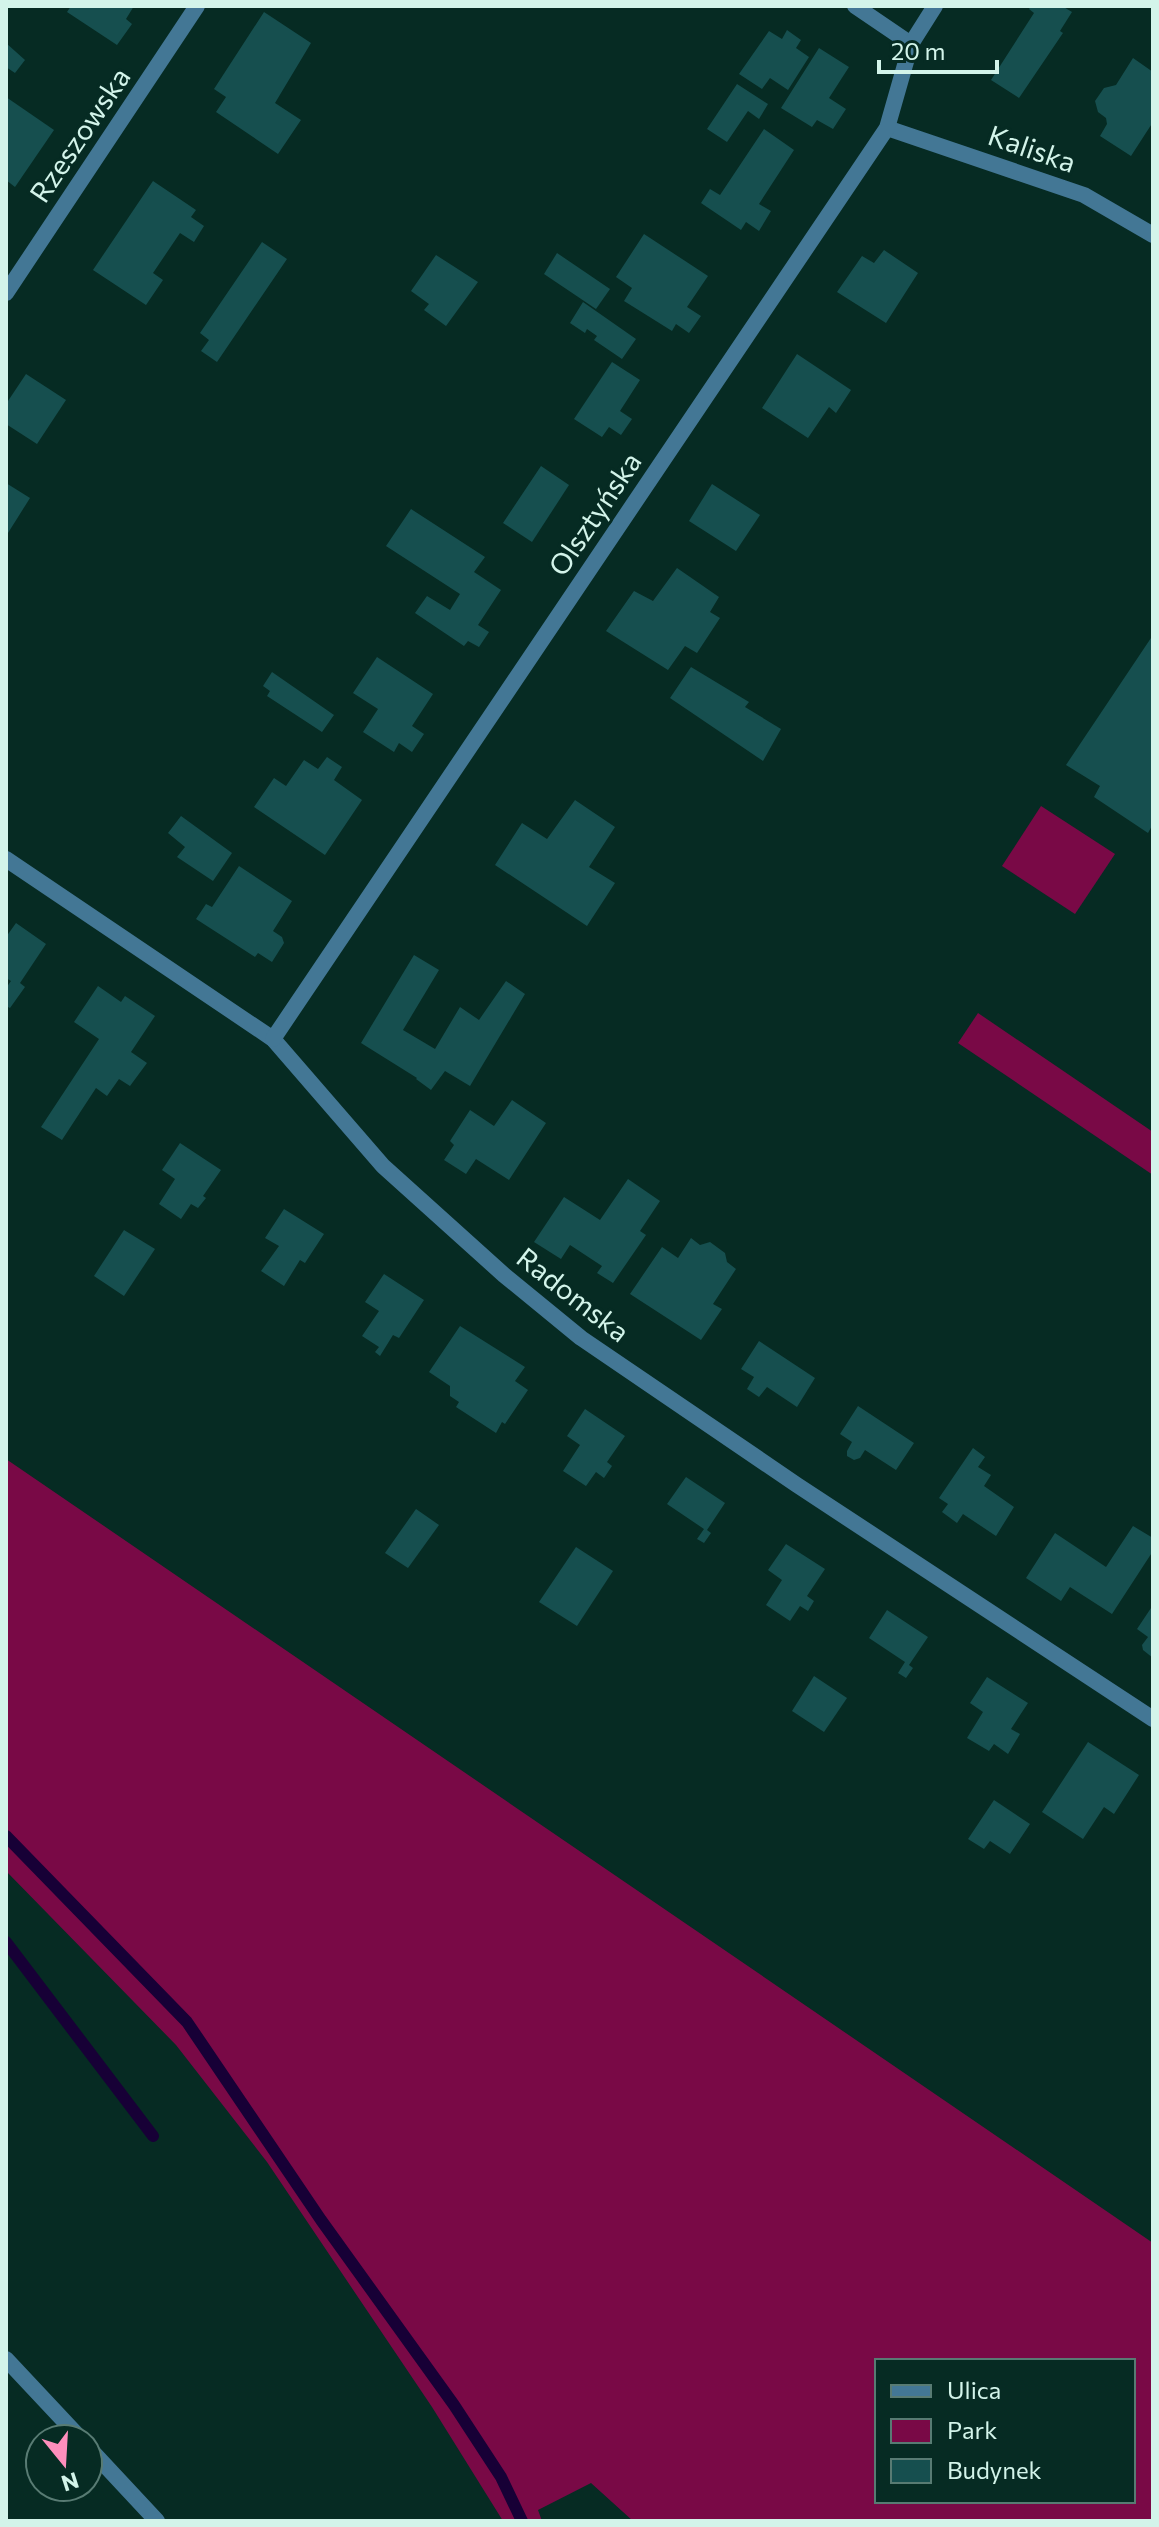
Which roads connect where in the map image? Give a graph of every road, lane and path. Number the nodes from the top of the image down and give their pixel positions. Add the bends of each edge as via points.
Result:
1 (197, 6) edge
2 (855, 6) edge
3 (935, 6) edge
4 (911, 44) junction
5 (887, 128) junction
6 (1153, 235) edge
7 (6, 293) edge
8 (6, 859) edge
9 (273, 1039) junction
10 (1153, 1719) edge
11 (6, 2359) edge
12 (66, 2423) edge
13 (104, 2464) edge
14 (157, 2521) edge

1 - 7 street, Rzeszowska
2 - 4 street
3 - 4 street, Olsztyńska
4 - 5 street, Olsztyńska
5 - 6 street, Kaliska via 1084,195
5 - 9 street, Olsztyńska
8 - 9 street, Radomska
9 - 10 street, Radomska via 383,1166 581,1338
11 - 12 street
13 - 14 street

